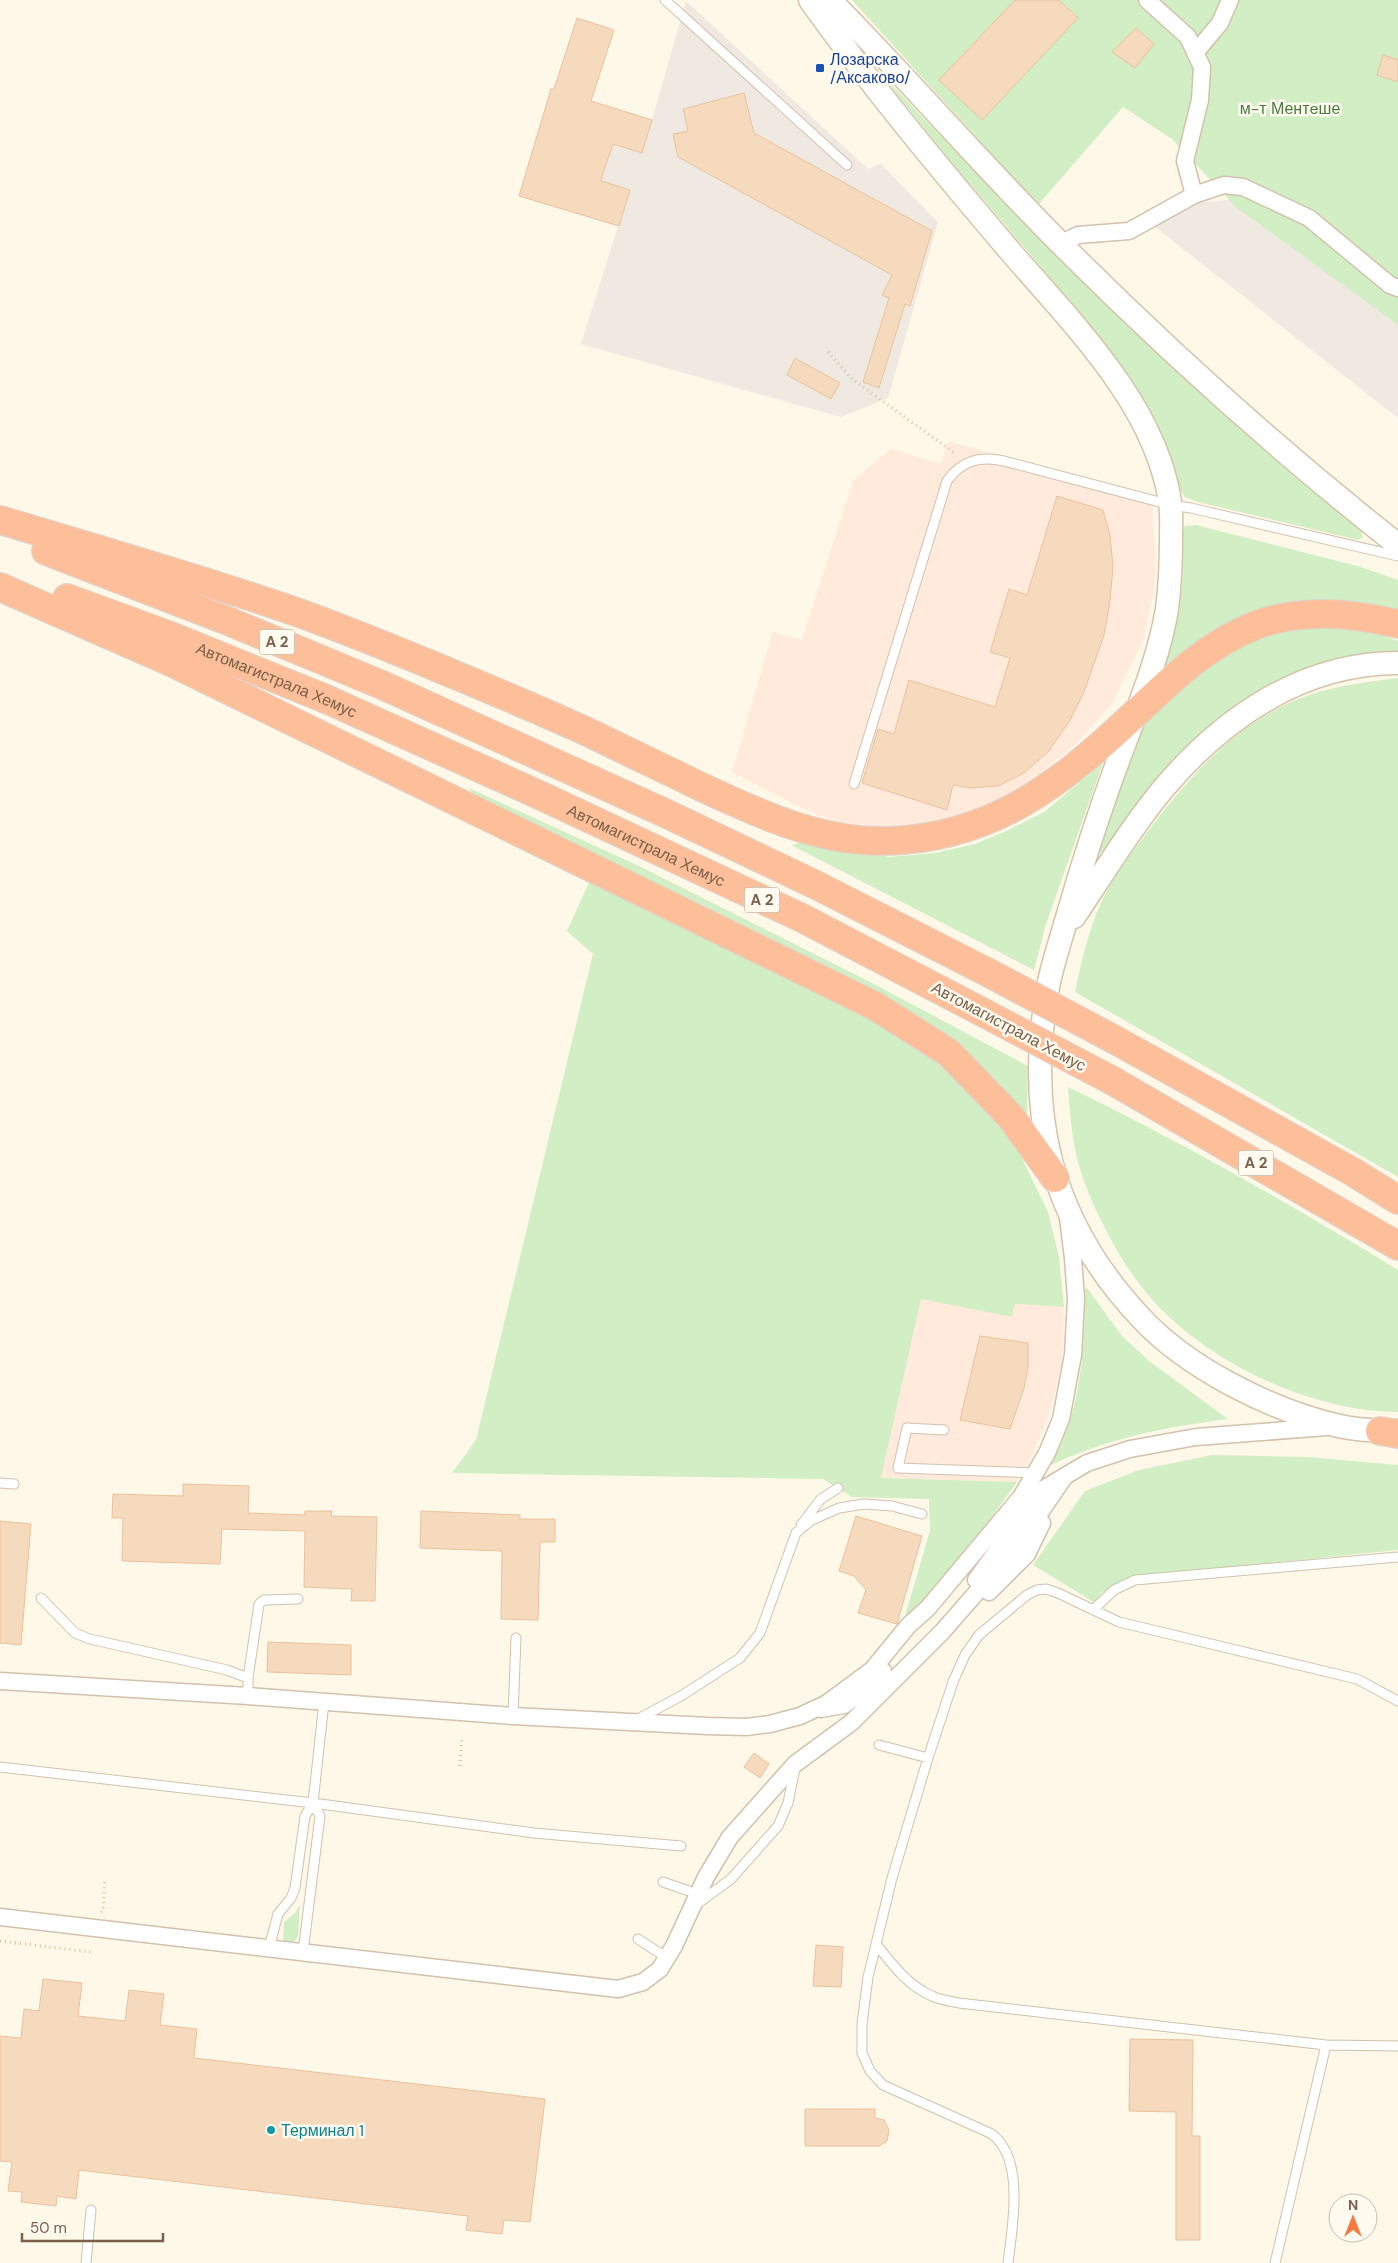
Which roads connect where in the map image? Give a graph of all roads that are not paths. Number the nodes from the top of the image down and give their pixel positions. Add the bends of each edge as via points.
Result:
1 (665, 0) edge
2 (810, 0) edge
3 (830, 0) edge
4 (1147, 0) edge
5 (1230, 0) edge
6 (1195, 53) junction
7 (847, 165) dead end
8 (1194, 196) junction
9 (1060, 244) junction
10 (1398, 288) edge
11 (1171, 505) junction
12 (0, 520) edge
13 (0, 534) edge
14 (1398, 545) edge
15 (1398, 556) edge
16 (0, 574) edge
17 (0, 587) edge
18 (1398, 624) edge
19 (1398, 663) edge
20 (1135, 714) junction
21 (854, 784) dead end
22 (1063, 934) junction
23 (1055, 1178) junction
24 (1398, 1200) edge
25 (1067, 1211) junction
26 (1398, 1246) edge
27 (1337, 1426) junction
28 (944, 1430) dead end
29 (1392, 1432) edge
30 (1036, 1473) junction
31 (1064, 1476) junction
32 (0, 1483) edge
33 (14, 1484) dead end
34 (838, 1488) dead end
35 (922, 1514) dead end
36 (796, 1533) junction
37 (1398, 1557) edge
38 (41, 1598) dead end
39 (298, 1599) dead end
40 (1093, 1610) junction
41 (942, 1632) junction
42 (516, 1638) dead end
43 (248, 1678) junction
44 (0, 1681) edge
45 (248, 1696) junction
46 (1398, 1701) edge
47 (324, 1702) junction
48 (513, 1716) junction
49 (633, 1721) junction
50 (879, 1745) dead end
51 (928, 1758) junction
52 (795, 1764) junction
53 (0, 1767) edge
54 (313, 1803) junction
55 (681, 1846) dead end
56 (663, 1882) dead end
57 (695, 1900) junction
58 (0, 1917) edge
59 (638, 1939) dead end
60 (876, 1944) junction
61 (269, 1948) junction
62 (304, 1952) junction
63 (667, 1958) junction
64 (1326, 2045) junction
65 (1398, 2046) edge
66 (92, 2210) dead end
67 (86, 2263) edge
68 (1008, 2263) edge
69 (1275, 2263) edge

1 - 7 lane
2 - 11 main road via 889,104 1087,338 1134,409 1161,460
3 - 9 main road
4 - 6 street via 1188,37
5 - 6 street via 1220,23
6 - 8 street via 1202,67 1200,100 1186,161
8 - 9 street via 1129,231 1078,235
8 - 10 street via 1224,184 1243,187 1309,218 1390,285
9 - 14 main road via 1234,409
11 - 15 lane
11 - 20 main road via 1171,562 1166,612
11 - 21 lane via 997,460 976,459 959,468 947,480
12 - 20 highway via 283,607 566,722 754,812 802,828 851,839 886,841 948,833 1006,813 1040,794 1087,758
13 - 24 highway, A 2, bridge via 228,621 391,689 816,884 1117,1041
16 - 26 highway, Автомагистрала Хемус / A 2, bridge via 185,642 326,699 802,918 1113,1081
17 - 23 highway via 173,663 875,1006 949,1053 1010,1116
18 - 20 highway via 1331,614 1258,624 1218,642 1182,669
19 - 22 main road via 1374,663 1324,673 1242,714 1203,747 1163,789
20 - 22 main road via 1088,842
22 - 23 main road via 1050,980 1042,1037 1040,1090 1045,1137
23 - 25 main road
25 - 27 main road via 1123,1300 1159,1337 1236,1387
25 - 30 street via 1076,1299 1073,1355 1061,1419
27 - 29 main road
27 - 31 street via 1265,1430 1162,1442 1087,1463
28 - 30 lane via 907,1428 898,1468
30 - 49 street via 1021,1497 872,1670 826,1704 770,1724 746,1727
31 - 41 street via 1040,1491 984,1567
31 - 41 street via 1027,1554
32 - 33 lane
34 - 36 lane via 821,1499
35 - 36 lane via 892,1506 864,1504 822,1514
36 - 49 lane via 760,1633 740,1658 681,1696
37 - 40 lane via 1134,1580 1114,1590
38 - 43 lane via 75,1633
39 - 43 lane via 264,1600 259,1604
40 - 46 lane via 1119,1622 1357,1679
40 - 51 lane via 1058,1593 1037,1590 979,1635 965,1655
41 - 52 street via 852,1722
42 - 48 lane
43 - 45 lane
44 - 45 street
45 - 47 street
47 - 48 street
47 - 54 lane
48 - 49 street
50 - 51 lane
51 - 60 lane
52 - 57 street via 730,1837
52 - 57 lane via 788,1803 778,1826 731,1879
53 - 54 lane
54 - 55 lane via 534,1833
54 - 61 lane via 305,1816 291,1898 278,1914
54 - 62 lane via 320,1816
56 - 57 lane
57 - 63 street
58 - 61 street
59 - 63 lane
60 - 64 lane via 894,1968 911,1983 932,1996 959,2003
60 - 68 lane via 868,1977 862,2053 870,2071 884,2085 992,2134 1003,2146 1011,2166 1014,2198
61 - 62 street
62 - 63 street via 618,1990 643,1982 660,1969
64 - 65 lane
64 - 69 lane
66 - 67 lane

